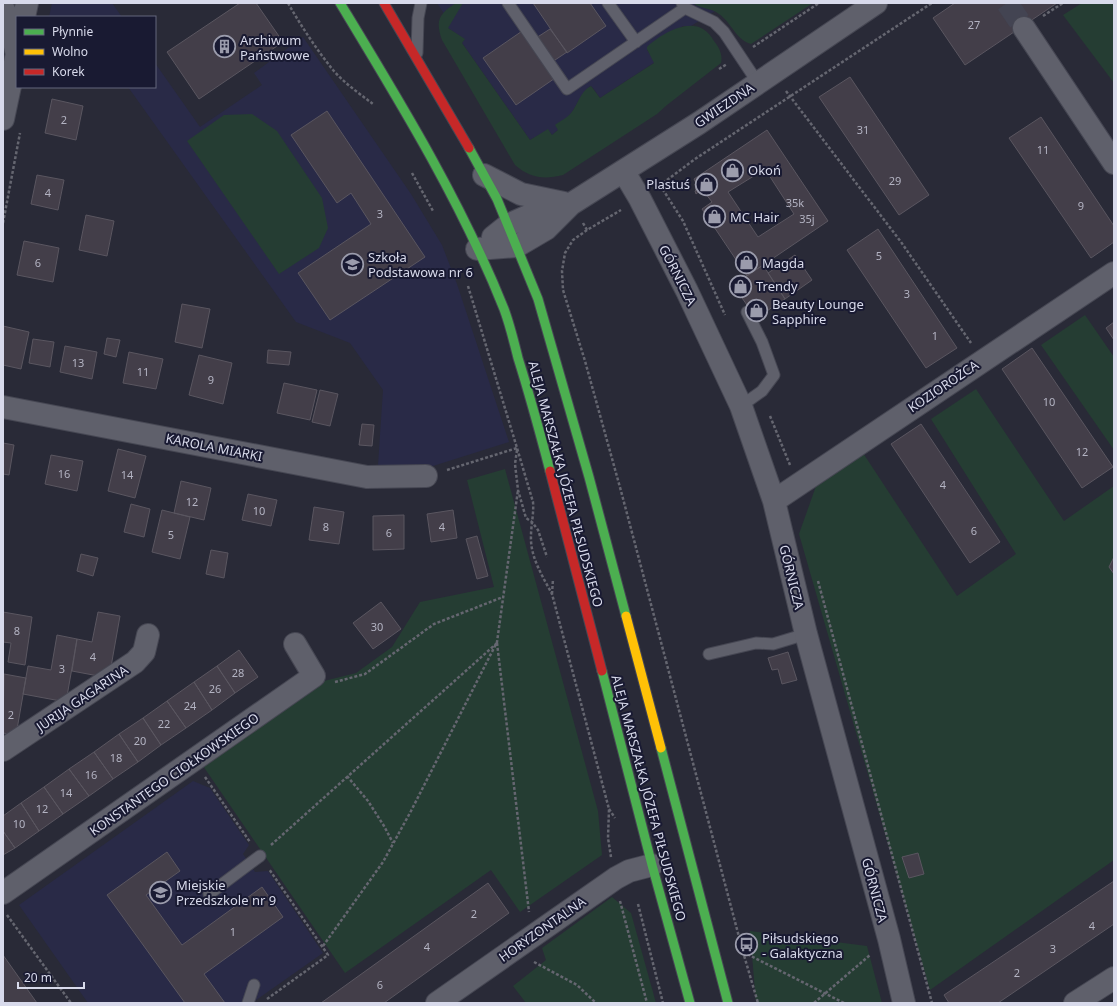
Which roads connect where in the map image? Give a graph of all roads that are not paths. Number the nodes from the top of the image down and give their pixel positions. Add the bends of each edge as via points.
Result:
1 (27, 3) edge
2 (340, 3) edge
3 (384, 3) edge
4 (421, 3) edge
5 (508, 3) edge
6 (608, 3) edge
7 (876, 3) edge
8 (683, 6) edge
9 (3, 8) edge
10 (24, 16) edge
11 (1024, 28) tunnel mouth
12 (636, 42) junction
13 (16, 50) edge
14 (416, 58) junction
15 (16, 68) edge
16 (765, 78) junction
17 (12, 124) edge
18 (1114, 163) edge
19 (624, 172) junction
20 (484, 175) junction
21 (571, 204) junction
22 (508, 225) junction
23 (517, 246) junction
24 (477, 249) junction
25 (1114, 273) edge
26 (747, 312) dead end
27 (740, 406) junction
28 (3, 407) edge
29 (426, 476) road end
30 (774, 501) junction
31 (806, 634) junction
32 (148, 635) dead end
33 (295, 644) dead end
34 (709, 654) dead end
35 (3, 750) edge
36 (260, 856) road end
37 (652, 865) junction
38 (3, 893) edge
39 (210, 894) dead end
40 (1114, 978) edge
41 (254, 986) dead end
42 (248, 1003) edge
43 (437, 1003) edge
44 (690, 1003) edge
45 (728, 1003) edge
46 (904, 1003) edge
47 (1075, 1003) edge

1 - 10 street
2 - 24 street, ALEJA MARSZAŁKA JÓZEFA PIŁSUDSKIEGO via 455,200
3 - 14 street, ALEJA MARSZAŁKA JÓZEFA PIŁSUDSKIEGO
4 - 14 lane
5 - 12 lane via 568,89
6 - 12 lane
7 - 16 street, GWIEZDNA
8 - 12 lane
8 - 16 lane via 714,22 740,56
9 - 13 street
11 - 18 street
14 - 20 street, ALEJA MARSZAŁKA JÓZEFA PIŁSUDSKIEGO
15 - 17 street
16 - 19 street, GWIEZDNA
19 - 21 street, GWIEZDNA
19 - 27 street, GÓRNICZA via 687,291
20 - 21 street via 521,194
20 - 22 street, ALEJA MARSZAŁKA JÓZEFA PIŁSUDSKIEGO
21 - 22 street, GWIEZDNA via 537,212
21 - 23 street, GWIEZDNA via 546,229
22 - 23 street, ALEJA MARSZAŁKA JÓZEFA PIŁSUDSKIEGO
22 - 24 street, GWIEZDNA
23 - 24 street, GWIEZDNA
23 - 45 street, ALEJA MARSZAŁKA JÓZEFA PIŁSUDSKIEGO via 538,299 590,477
24 - 37 street, ALEJA MARSZAŁKA JÓZEFA PIŁSUDSKIEGO via 504,310 534,410
25 - 30 street, KOZIOROŻCA
26 - 27 lane via 774,375 762,391
27 - 30 street, GÓRNICZA
28 - 29 street, KAROLA MIARKI via 367,477
30 - 31 street, GÓRNICZA
31 - 34 lane via 773,644 756,643
31 - 46 street, GÓRNICZA
32 - 35 street, JURIJA GAGARINA via 144,652 135,662
33 - 38 street, KONSTANTEGO CIOŁKOWSKIEGO via 314,676
36 - 39 lane
37 - 43 street, HORYZONTALNA via 622,874
37 - 44 street, ALEJA MARSZAŁKA JÓZEFA PIŁSUDSKIEGO
40 - 47 street
41 - 42 lane

